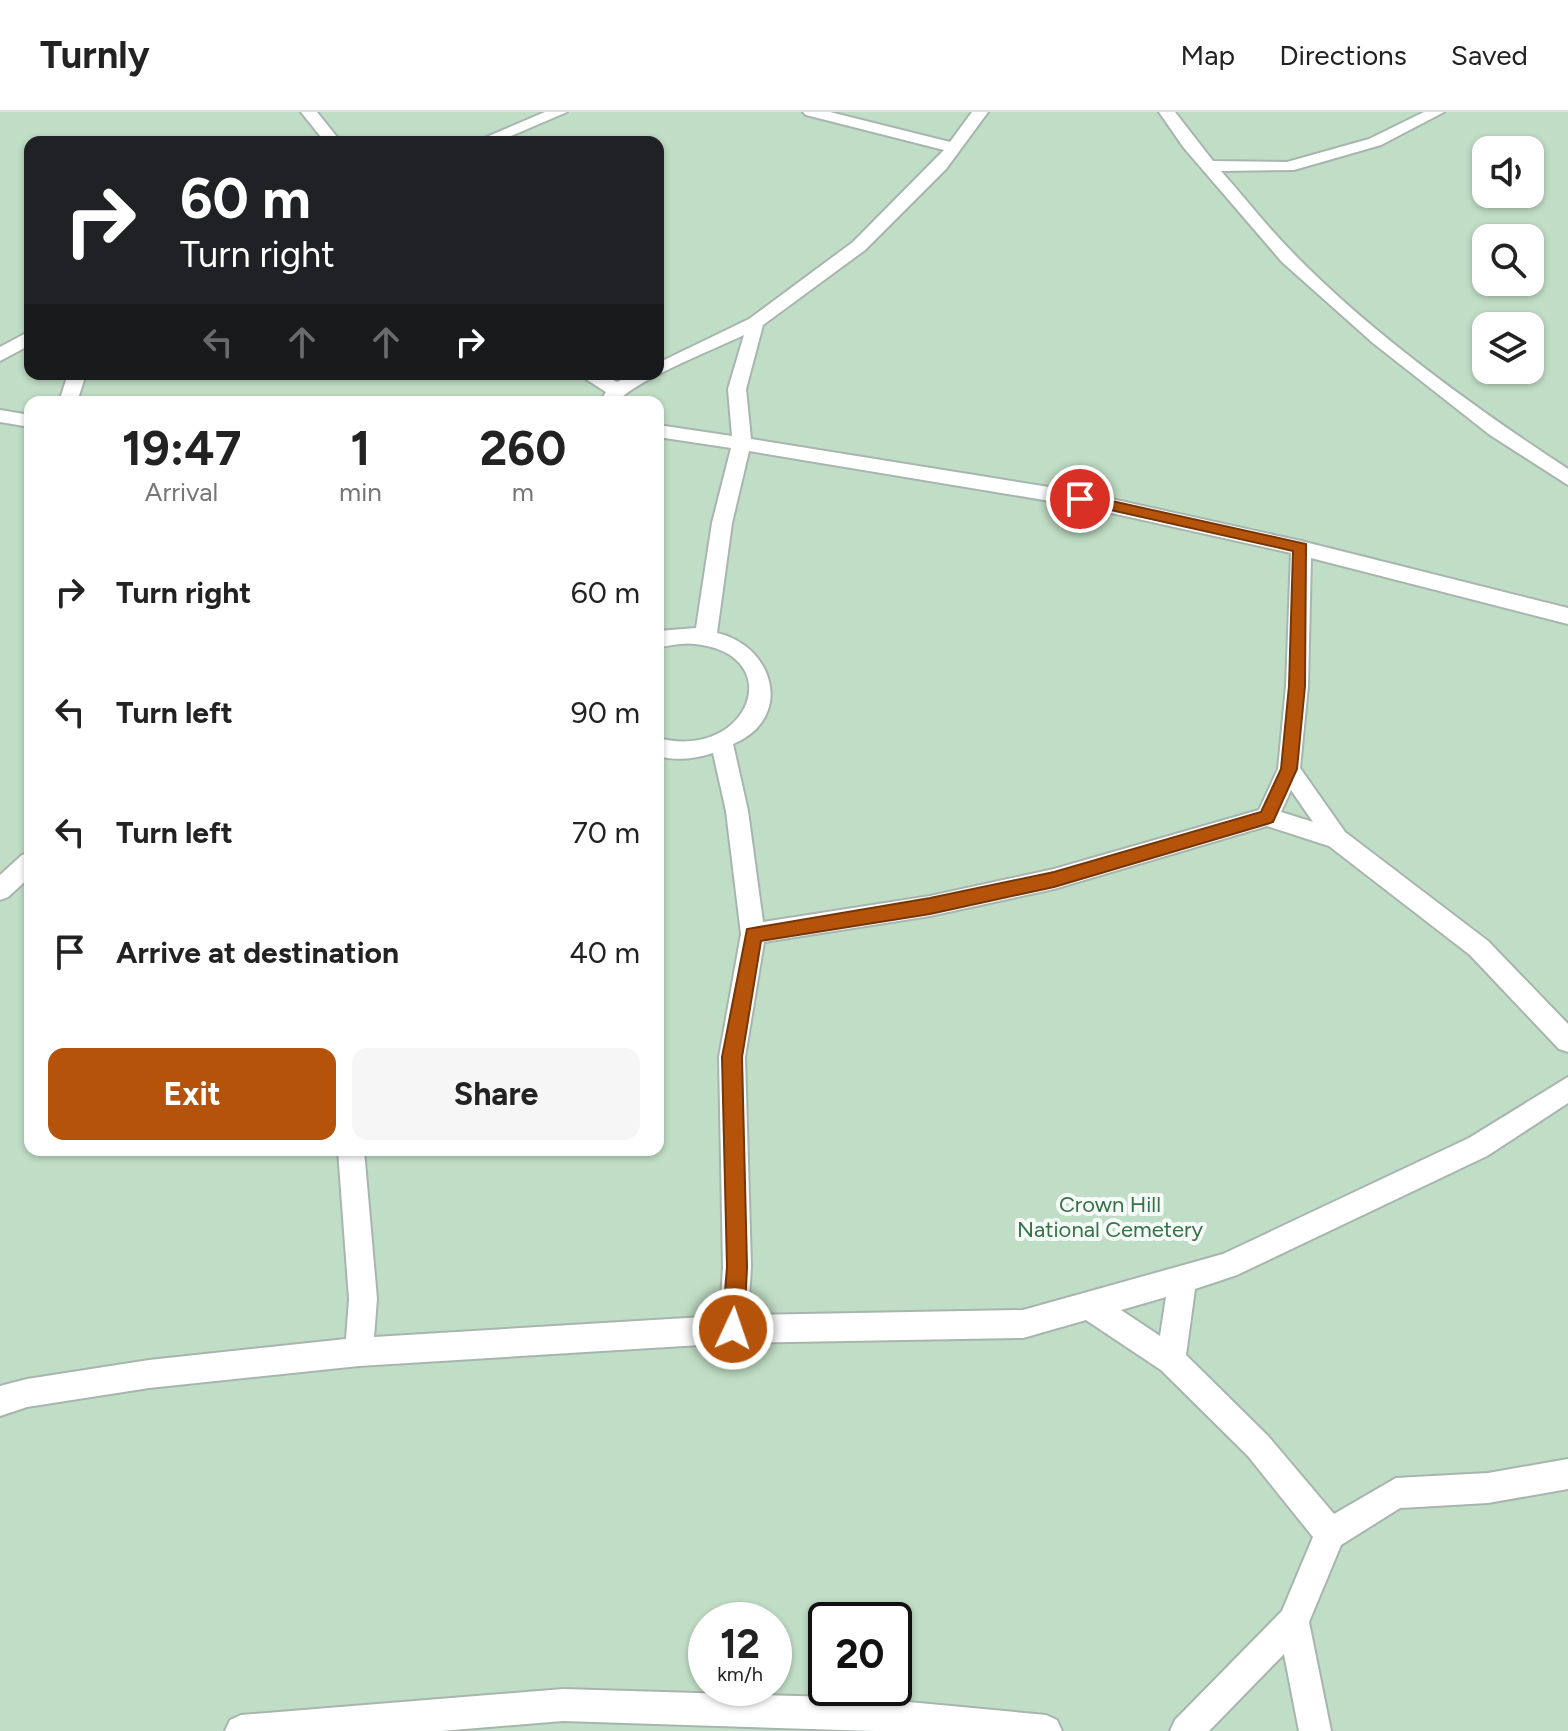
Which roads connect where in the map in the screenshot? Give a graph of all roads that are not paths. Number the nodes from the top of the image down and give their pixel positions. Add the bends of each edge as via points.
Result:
1 (309, 112) edge
2 (559, 112) edge
3 (811, 112) edge
4 (980, 112) edge
5 (1167, 112) edge
6 (1436, 112) edge
7 (328, 136) edge
8 (498, 136) edge
9 (956, 148) junction
10 (1211, 166) junction
11 (755, 323) junction
12 (24, 341) edge
13 (0, 355) edge
14 (664, 367) edge
15 (594, 380) edge
16 (639, 380) edge
17 (613, 396) edge
18 (0, 416) edge
19 (24, 420) edge
20 (664, 432) edge
21 (742, 443) junction
22 (1568, 478) edge
23 (1301, 548) junction
24 (1568, 616) edge
25 (706, 635) junction
26 (664, 637) edge
27 (722, 743) junction
28 (664, 748) edge
29 (1289, 769) junction
30 (1267, 817) junction
31 (1337, 839) junction
32 (24, 868) edge
33 (0, 890) edge
34 (753, 934) junction
35 (1568, 1041) edge
36 (1568, 1089) edge
37 (351, 1156) edge
38 (1182, 1279) junction
39 (1089, 1305) junction
40 (733, 1329) junction
41 (359, 1352) junction
42 (1171, 1360) junction
43 (0, 1401) edge
44 (1568, 1474) edge
45 (1330, 1534) junction
46 (1293, 1622) junction
47 (241, 1731) edge
48 (1046, 1731) edge
49 (1186, 1731) edge
50 (1315, 1731) edge

1 - 7 lane
2 - 8 lane
3 - 9 lane
4 - 9 lane
5 - 10 lane
6 - 10 lane via 1375,142 1288,167
9 - 11 lane via 859,246
10 - 22 lane via 1288,258 1379,339 1497,431
11 - 14 lane
11 - 21 lane via 737,389
12 - 13 lane
15 - 17 lane
16 - 17 lane
18 - 19 lane
20 - 21 lane
21 - 23 lane via 1080,499
21 - 25 lane via 722,523
23 - 24 lane
23 - 29 lane
25 - 26 lane
25 - 27 lane via 742,651 757,668 762,685 758,709 743,729
27 - 28 lane via 691,751
27 - 34 lane
29 - 30 lane
29 - 31 lane
30 - 31 lane
30 - 34 lane via 1054,879 930,906
31 - 35 lane via 1479,948
32 - 33 lane
34 - 40 lane via 732,1057 737,1267
36 - 38 lane via 1478,1147 1227,1266
37 - 41 lane via 363,1299
38 - 39 lane
38 - 42 lane
39 - 40 lane via 1023,1324
39 - 42 lane
40 - 41 lane
41 - 43 lane via 149,1374
42 - 45 lane via 1258,1446
44 - 45 lane via 1488,1488 1396,1493
45 - 46 lane
46 - 49 lane
46 - 50 lane
47 - 48 lane via 563,1705 866,1714

